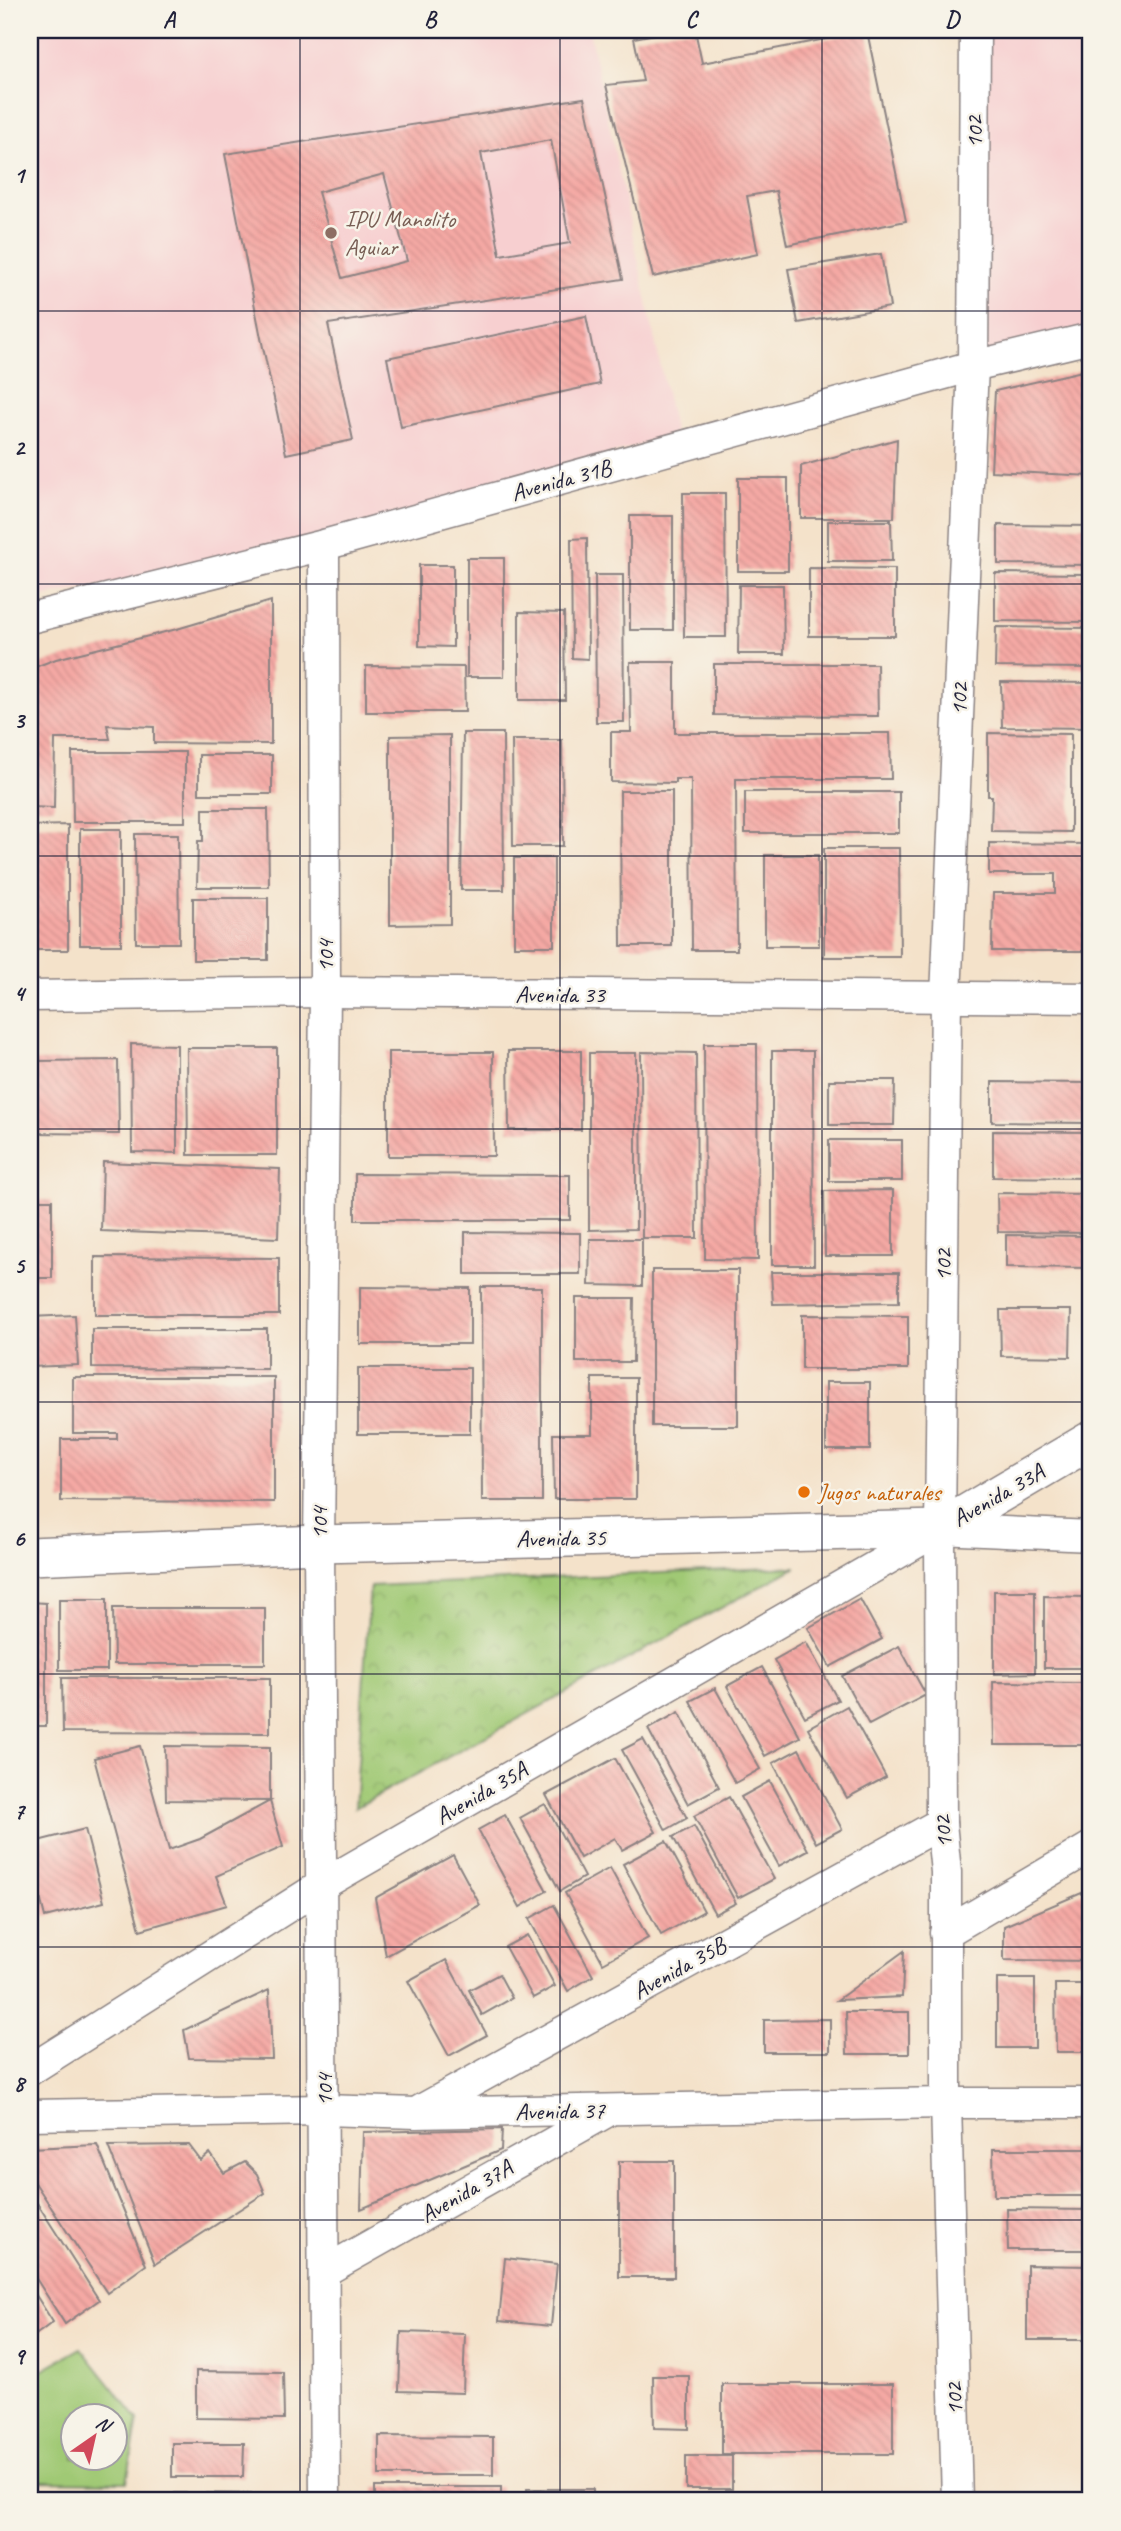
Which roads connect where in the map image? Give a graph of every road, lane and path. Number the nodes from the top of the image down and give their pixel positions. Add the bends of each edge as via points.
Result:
1 (975, 30) edge
2 (1091, 338) edge
3 (973, 366) junction
4 (324, 545) junction
5 (30, 618) edge
6 (325, 992) junction
7 (30, 996) edge
8 (946, 997) junction
9 (1091, 998) edge
10 (1091, 1440) edge
11 (940, 1529) junction
12 (1091, 1536) edge
13 (319, 1544) junction
14 (30, 1556) edge
15 (941, 1823) junction
16 (1091, 1847) edge
17 (322, 1885) junction
18 (945, 1933) junction
19 (30, 2070) edge
20 (946, 2103) junction
21 (1091, 2103) edge
22 (324, 2110) junction
23 (608, 2111) junction
24 (416, 2113) junction
25 (30, 2115) edge
26 (325, 2271) junction
27 (326, 2501) edge
28 (957, 2501) edge

1 - 3 street, 102
2 - 3 street, Avenida 31B
3 - 4 street, Avenida 31B
3 - 8 street, 102
4 - 5 street, Avenida 31B
4 - 6 street, 104
6 - 7 street, Avenida 33
6 - 8 street, Avenida 33
6 - 13 street, 104
8 - 9 street, Avenida 33
8 - 11 street, 102
10 - 11 street, Avenida 33A
11 - 12 street, Avenida 35
11 - 13 street, Avenida 35
11 - 15 street, 102
11 - 17 street, Avenida 35A
13 - 14 street, Avenida 35
13 - 17 street, 104
15 - 18 street, 102
15 - 24 street, Avenida 35B
16 - 18 street
17 - 19 street, Avenida 35A
17 - 22 street, 104
18 - 20 street, 102
20 - 21 street, Avenida 37
20 - 23 street, Avenida 37
20 - 28 street, 102
22 - 24 street, Avenida 37
22 - 25 street, Avenida 37
22 - 26 street, 104
23 - 24 street, Avenida 37
23 - 26 street, Avenida 37A
26 - 27 street, 104

